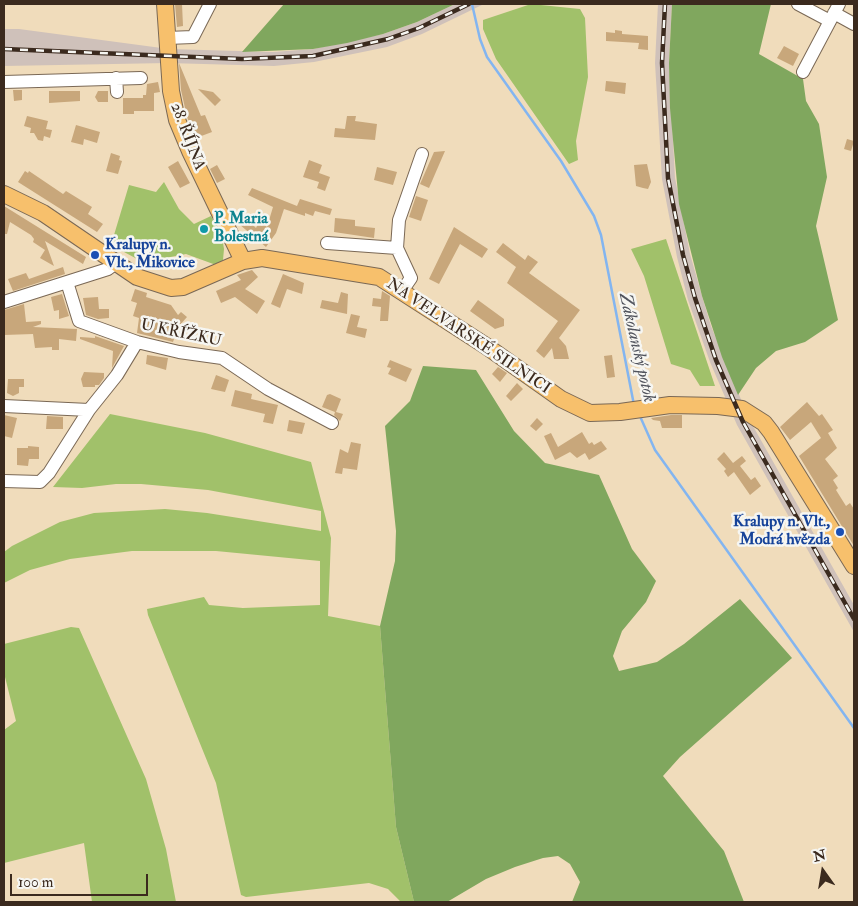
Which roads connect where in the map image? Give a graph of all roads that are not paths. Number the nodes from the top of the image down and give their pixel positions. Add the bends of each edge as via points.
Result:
1 (165, 4) edge
2 (210, 4) edge
3 (798, 4) edge
4 (834, 13) edge
5 (854, 24) edge
6 (167, 38) junction
7 (803, 72) dead end
8 (116, 78) junction
9 (141, 78) dead end
10 (4, 82) edge
11 (117, 92) dead end
12 (422, 154) dead end
13 (4, 194) edge
14 (326, 243) dead end
15 (397, 248) junction
16 (243, 261) junction
17 (116, 263) junction
18 (67, 282) junction
19 (402, 291) junction
20 (4, 302) edge
21 (137, 342) junction
22 (4, 406) edge
23 (89, 410) junction
24 (332, 423) dead end
25 (4, 480) edge
26 (854, 566) edge

1 - 6 main road, 28. ŘÍJNA
2 - 6 street via 193,37
3 - 4 street
4 - 5 street
4 - 7 street
6 - 16 main road, 28. ŘÍJNA via 177,120
8 - 9 street
8 - 10 street
8 - 11 street
12 - 15 street via 399,220
13 - 17 main road, NA VELVARSKÉ SILNICI via 43,213
14 - 15 street
15 - 19 street via 411,278
16 - 17 main road, NA VELVARSKÉ SILNICI via 183,287 171,288 138,277
16 - 19 main road, NA VELVARSKÉ SILNICI via 269,258 371,275
17 - 18 street via 108,269
18 - 20 street
18 - 21 street, U KŘÍŽKU via 79,321
19 - 26 main road, NA VELVARSKÉ SILNICI via 574,408 590,412 670,405 736,408 764,423
21 - 23 street via 117,375
21 - 24 street, U KŘÍŽKU via 222,358 268,389
22 - 23 street
23 - 25 street via 40,482

